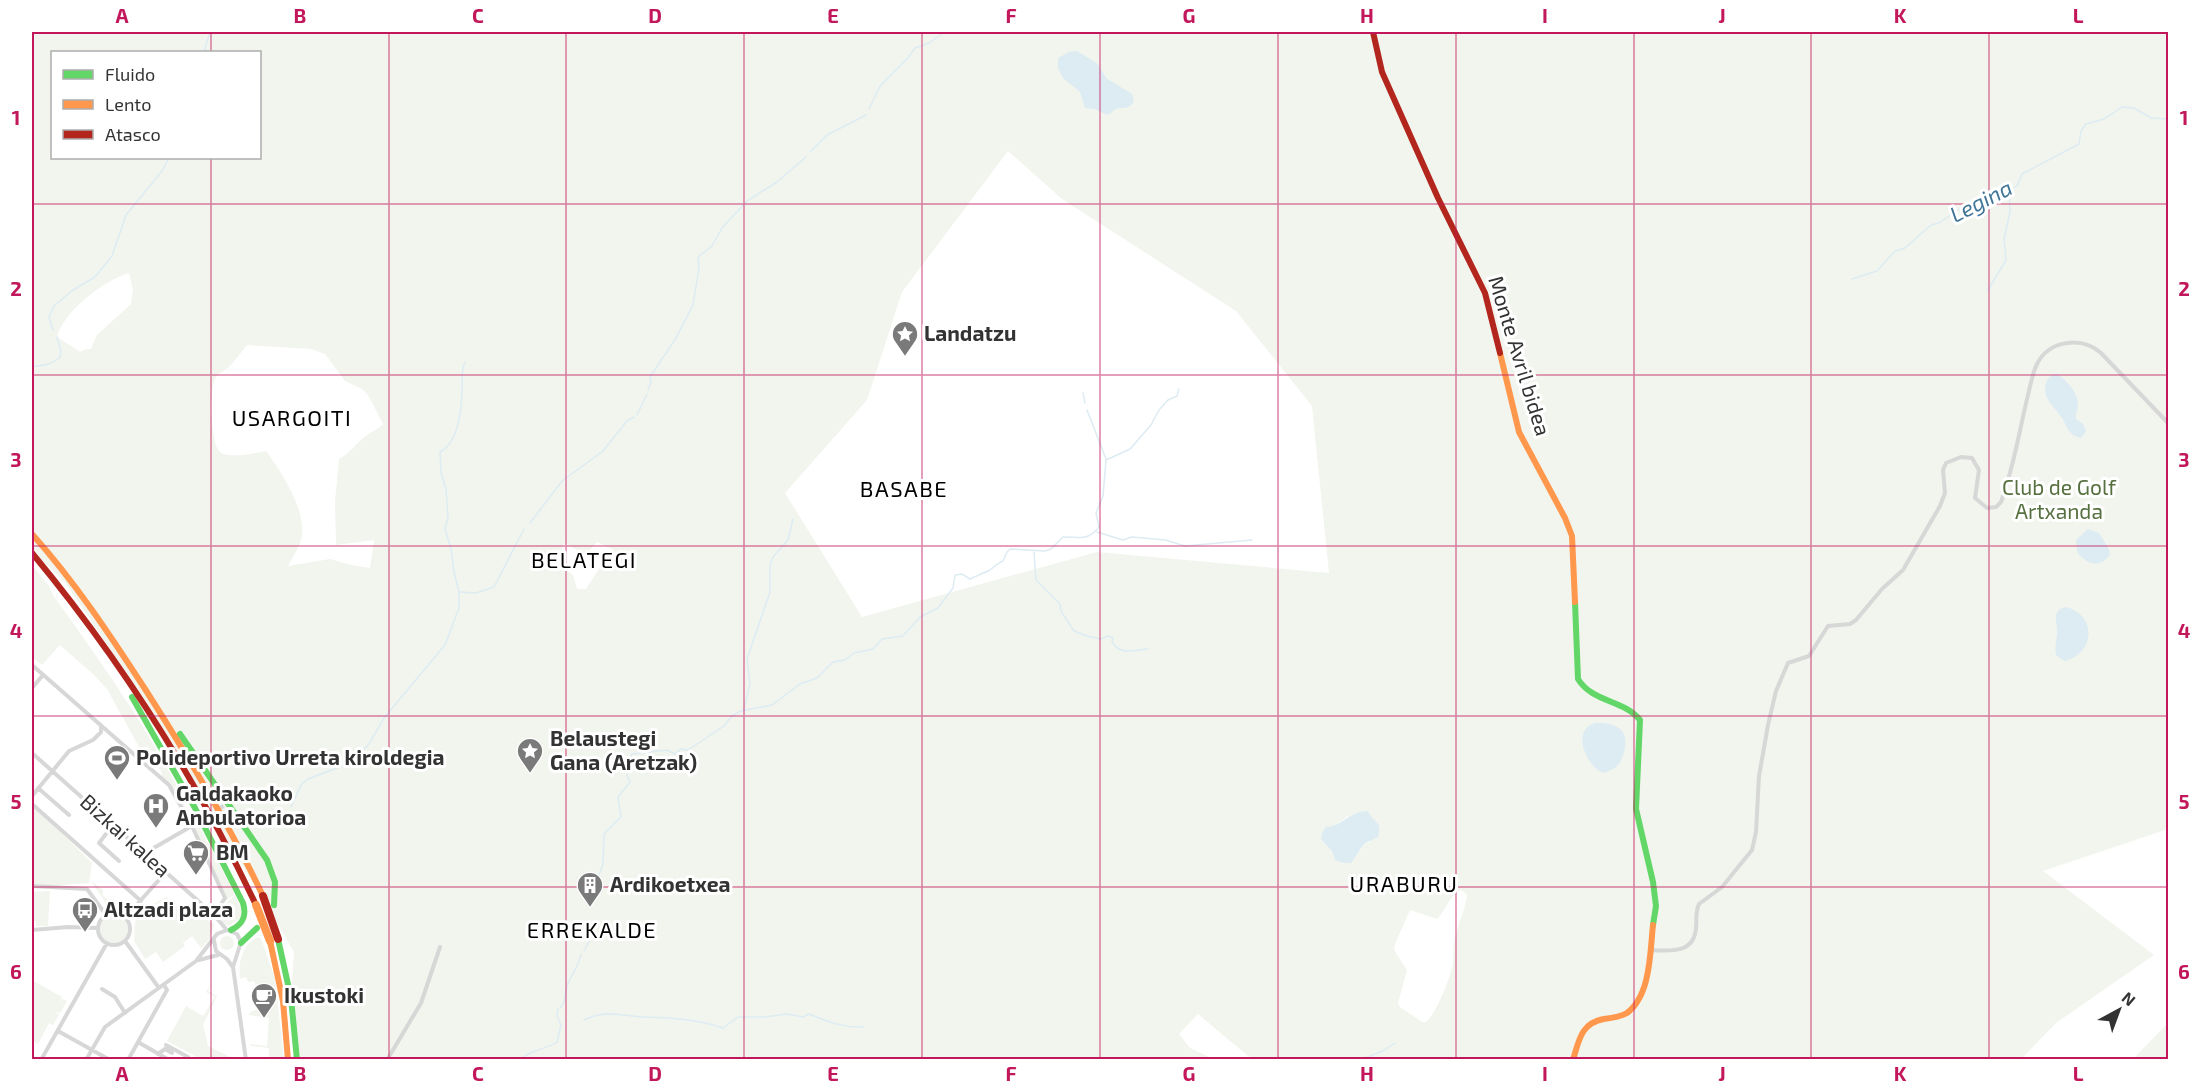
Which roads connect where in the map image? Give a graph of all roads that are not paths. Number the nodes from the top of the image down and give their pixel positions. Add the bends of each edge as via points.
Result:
1 (1373, 32) edge
2 (2169, 423) edge
3 (32, 534) edge
4 (32, 552) edge
5 (32, 665) edge
6 (131, 668) junction
7 (118, 669) junction
8 (43, 675) junction
9 (32, 688) edge
10 (101, 725) junction
11 (32, 753) edge
12 (52, 770) junction
13 (38, 788) junction
14 (32, 796) edge
15 (32, 804) edge
16 (69, 815) dead end
17 (197, 823) tunnel mouth
18 (113, 825) junction
19 (192, 826) junction
20 (146, 854) junction
21 (119, 861) dead end
22 (166, 872) junction
23 (32, 886) edge
24 (141, 901) junction
25 (274, 905) dead end
26 (106, 915) junction
27 (214, 915) junction
28 (125, 918) junction
29 (217, 920) junction
30 (98, 928) junction
31 (257, 928) dead end
32 (32, 930) edge
33 (229, 930) junction
34 (218, 933) junction
35 (214, 938) junction
36 (274, 940) junction
37 (125, 941) junction
38 (106, 943) junction
39 (241, 943) junction
40 (440, 947) dead end
41 (1651, 950) junction
42 (236, 954) junction
43 (221, 956) junction
44 (196, 961) junction
45 (233, 967) junction
46 (164, 985) junction
47 (159, 988) junction
48 (102, 989) dead end
49 (125, 1013) junction
50 (58, 1030) junction
51 (138, 1042) junction
52 (166, 1045) dead end
53 (92, 1049) junction
54 (172, 1053) dead end
55 (158, 1054) junction
56 (41, 1059) edge
57 (86, 1059) edge
58 (110, 1059) edge
59 (128, 1059) edge
60 (169, 1059) edge
61 (189, 1059) edge
62 (246, 1059) edge
63 (288, 1059) edge
64 (297, 1059) edge
65 (387, 1059) edge
66 (1573, 1059) edge

1 - 41 main road, Monte Avril bidea via 1388,85 1485,293 1520,432 1572,536 1580,684 1592,695 1632,710 1640,720 1636,809 1656,906
2 - 41 street via 2091,346 2067,343 2041,357 2001,502 1988,508 1975,498 1979,470 1972,458 1961,457 1946,463 1945,493 1940,506 1903,570 1856,620 1828,626 1809,656 1787,664 1768,725 1751,852 1722,887 1699,904 1695,933 1688,946 1678,951
3 - 6 main road
4 - 7 main road
5 - 8 street
6 - 25 main road via 267,860 277,881
6 - 36 main road, bridge via 242,852 263,896
7 - 33 main road via 243,903 244,920
7 - 36 main road, bridge via 206,807
8 - 9 street
8 - 10 street
10 - 12 street via 97,737 69,751
10 - 19 street via 169,785
11 - 12 street, Bizkai kalea
12 - 13 street
12 - 18 street, Bizkai kalea
13 - 14 street
13 - 16 street
15 - 24 street
17 - 19 street
18 - 20 street, Bizkai kalea
18 - 21 street via 99,843
19 - 20 street
19 - 27 street via 225,898
20 - 22 street, Bizkai kalea
22 - 24 street
22 - 27 street, Bizkai kalea
23 - 26 street via 87,889
24 - 28 street
26 - 28 street
26 - 30 street
27 - 29 street, Bizkai kalea
28 - 37 street via 130,932
29 - 33 street, Bizkai kalea
29 - 34 street, Bizkai kalea
30 - 32 street
30 - 38 street
31 - 39 main road
33 - 34 street
33 - 39 street, Bizkai kalea via 237,934
34 - 35 street
35 - 43 street via 214,947
35 - 44 street
36 - 63 main road
36 - 64 main road via 286,966
37 - 38 street
37 - 47 street
38 - 50 street
39 - 42 street
40 - 65 street via 421,1003
41 - 66 main road via 1636,1004 1624,1015 1586,1026
42 - 43 street
42 - 45 street
43 - 44 street
43 - 45 street
44 - 46 street
45 - 62 street
46 - 47 street
46 - 51 street via 167,990
47 - 49 street
48 - 49 street via 115,997
49 - 53 street via 105,1027
50 - 53 street
50 - 56 street
51 - 55 street
51 - 59 street
52 - 61 street
53 - 57 street
53 - 58 street
54 - 55 street via 165,1049
55 - 60 street

